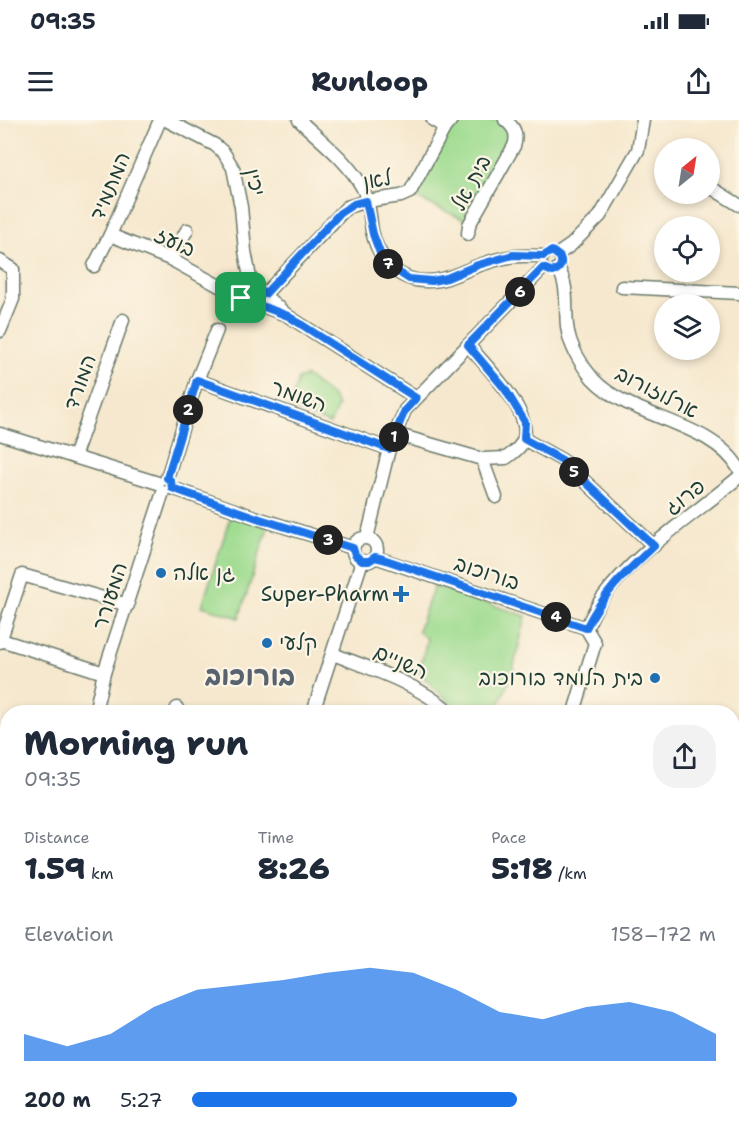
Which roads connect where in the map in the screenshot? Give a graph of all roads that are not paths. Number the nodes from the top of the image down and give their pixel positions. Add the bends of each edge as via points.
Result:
1 (160, 120) edge
2 (166, 120) edge
3 (299, 120) edge
4 (433, 120) edge
5 (505, 120) edge
6 (643, 120) edge
7 (448, 124) edge
8 (720, 193) edge
9 (366, 201) junction
10 (739, 205) edge
11 (187, 230) dead end
12 (468, 234) dead end
13 (110, 235) junction
14 (558, 254) junction
15 (170, 259) junction
16 (0, 261) edge
17 (543, 262) junction
18 (94, 266) dead end
19 (558, 268) junction
20 (254, 286) junction
21 (621, 287) dead end
22 (739, 293) edge
23 (265, 294) junction
24 (241, 298) junction
25 (288, 316) junction
26 (123, 320) dead end
27 (217, 330) dead end
28 (0, 331) edge
29 (468, 345) junction
30 (197, 380) junction
31 (416, 398) junction
32 (0, 434) edge
33 (395, 434) junction
34 (524, 439) junction
35 (389, 449) junction
36 (74, 457) junction
37 (482, 459) junction
38 (738, 467) edge
39 (165, 485) junction
40 (496, 497) dead end
41 (367, 538) junction
42 (654, 546) junction
43 (353, 548) junction
44 (368, 559) junction
45 (128, 605) junction
46 (586, 628) junction
47 (0, 641) edge
48 (333, 654) junction
49 (104, 673) junction
50 (97, 705) edge
51 (315, 705) edge
52 (441, 705) edge
53 (576, 705) edge

1 - 13 street, המתמיד
2 - 20 street, יכין via 215,145 233,168
3 - 9 street via 355,176
4 - 7 street
5 - 12 street, בית אל via 515,131 516,140 469,225
6 - 14 street via 638,150 600,216
7 - 9 street, לאן via 410,192
8 - 10 street
9 - 17 street via 380,253 389,266 409,279 447,278 513,255
9 - 23 street, לאן via 340,213
11 - 15 street
13 - 15 street, בועז
13 - 18 street, המתמיד
14 - 17 street via 552,251
14 - 19 street, ארלוזורוב
15 - 24 street, בועז
16 - 28 street via 13,269 13,299
17 - 19 street via 553,272
17 - 29 street
19 - 38 street, ארלוזורוב via 566,290 567,328 572,344 593,379 620,399 697,434 726,453
20 - 23 street
20 - 24 street
21 - 22 street
23 - 25 street, בועז
24 - 25 street, בועז
25 - 31 street, בועז
26 - 36 street, המורד
27 - 30 street, המעורר
29 - 31 street
29 - 34 street via 505,389 525,422
30 - 35 street, השומר
30 - 39 street, המעורר
31 - 33 street via 405,410
32 - 36 street
33 - 35 street
33 - 37 street
34 - 37 street via 506,459
34 - 42 street via 562,460
35 - 41 street
36 - 39 street
37 - 40 street
38 - 42 street, פרוג
39 - 43 street
39 - 45 street, המעורר
41 - 43 street via 358,540
41 - 44 street via 376,545
42 - 46 street, פרוג via 622,575
43 - 44 street via 355,555
44 - 46 street, בורוכוב
44 - 48 street
45 - 47 street via 22,575
45 - 49 street, המעורר
46 - 53 street via 595,643
47 - 49 street
48 - 51 street
48 - 52 street, השניים via 409,684
49 - 50 street, המעורר

